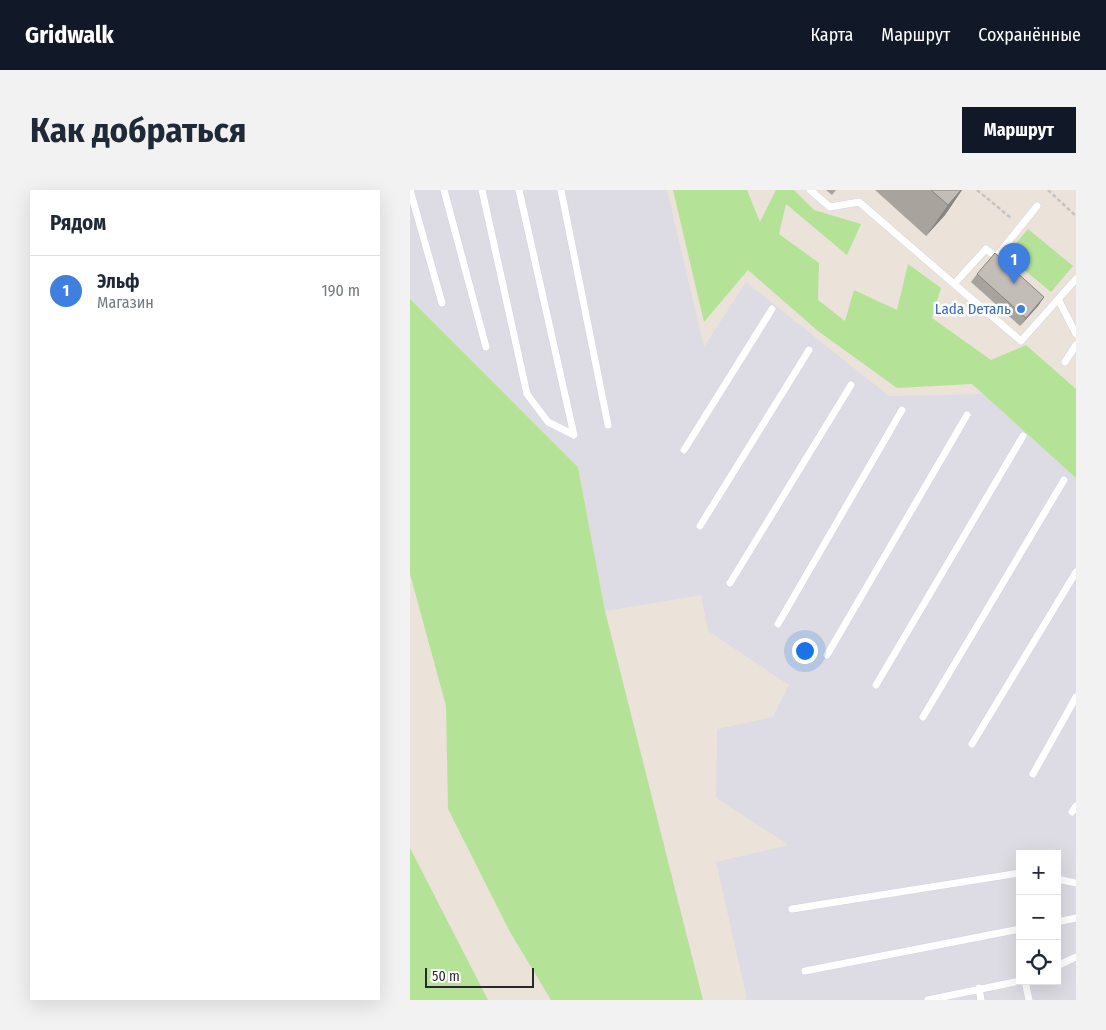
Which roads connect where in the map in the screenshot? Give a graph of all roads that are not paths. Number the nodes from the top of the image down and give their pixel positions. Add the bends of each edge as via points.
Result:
1 (410, 190) edge
2 (444, 190) edge
3 (482, 190) edge
4 (519, 190) edge
5 (561, 190) edge
6 (810, 190) edge
7 (1037, 206) dead end
8 (1076, 279) edge
9 (954, 284) junction
10 (1058, 299) junction
11 (442, 303) dead end
12 (772, 309) dead end
13 (1076, 334) edge
14 (1076, 345) edge
15 (486, 347) dead end
16 (810, 350) dead end
17 (1065, 362) dead end
18 (851, 385) dead end
19 (902, 410) dead end
20 (967, 416) dead end
21 (608, 425) dead end
22 (1023, 436) dead end
23 (684, 450) dead end
24 (1064, 480) dead end
25 (700, 526) dead end
26 (1076, 572) edge
27 (730, 583) dead end
28 (778, 624) dead end
29 (828, 655) dead end
30 (876, 685) dead end
31 (1076, 697) edge
32 (923, 717) dead end
33 (972, 744) dead end
34 (1033, 774) dead end
35 (1016, 874) edge
36 (1061, 880) edge
37 (1076, 883) edge
38 (792, 909) dead end
39 (1076, 918) edge
40 (1061, 921) edge
41 (1016, 930) edge
42 (1076, 958) edge
43 (1061, 964) edge
44 (805, 971) dead end
45 (1016, 982) edge
46 (1026, 985) edge
47 (979, 988) junction
48 (928, 1000) edge
49 (981, 1000) edge
50 (1029, 1000) edge

1 - 11 lane
2 - 15 lane
3 - 4 lane via 527,394 548,422 574,435
5 - 21 lane
6 - 9 lane via 830,207 859,202
7 - 9 lane via 996,256 986,249
8 - 10 lane
9 - 10 lane via 1021,341
10 - 13 lane
12 - 23 lane
14 - 17 lane
16 - 25 lane
18 - 27 lane
19 - 28 lane
20 - 29 lane
22 - 30 lane
24 - 32 lane
26 - 33 lane
31 - 34 lane
35 - 38 lane
36 - 37 lane
39 - 40 lane
41 - 44 lane
42 - 43 lane
45 - 47 lane
46 - 50 lane
47 - 48 lane
47 - 49 lane

